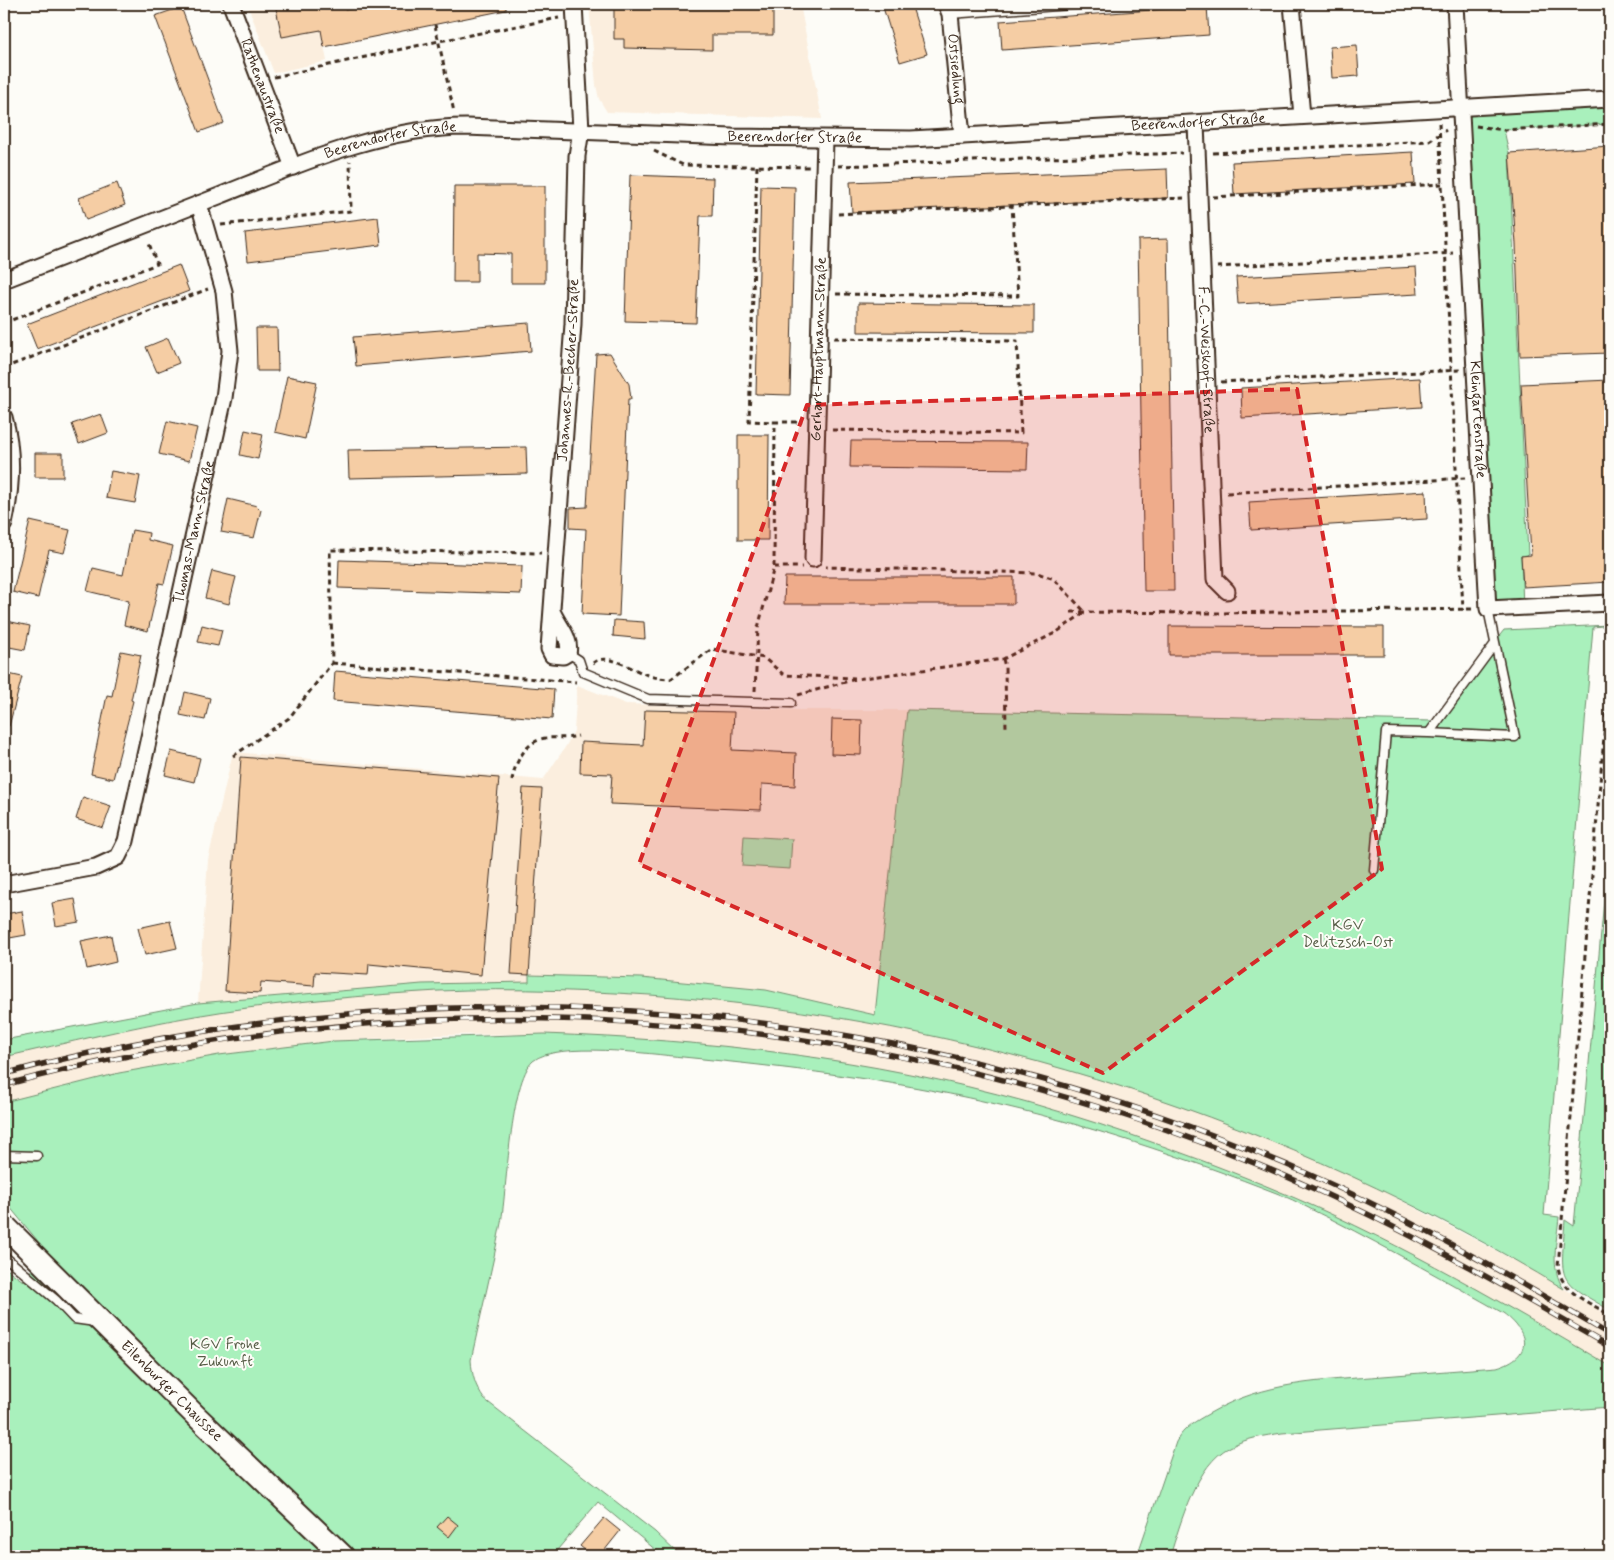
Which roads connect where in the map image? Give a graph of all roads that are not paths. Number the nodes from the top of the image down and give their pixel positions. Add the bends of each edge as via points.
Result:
1 (231, 4) edge
2 (1084, 4) edge
3 (1292, 4) edge
4 (1455, 4) edge
5 (948, 9) edge
6 (574, 10) edge
7 (1610, 99) edge
8 (1462, 106) junction
9 (1302, 116) junction
10 (1196, 124) junction
11 (581, 130) junction
12 (962, 136) junction
13 (824, 139) junction
14 (293, 167) junction
15 (199, 204) junction
16 (4, 280) edge
17 (4, 417) edge
18 (4, 524) edge
19 (810, 563) road end
20 (1227, 591) dead end
21 (1610, 603) edge
22 (1488, 609) junction
23 (1494, 645) junction
24 (568, 653) joint
25 (791, 703) road end
26 (1429, 733) junction
27 (1374, 870) dead end
28 (4, 884) edge
29 (4, 1155) edge
30 (37, 1156) dead end
31 (4, 1225) edge
32 (4, 1256) edge
33 (101, 1322) junction
34 (343, 1556) edge

1 - 14 street, Rathenaustraße
2 - 5 lane
3 - 9 street
4 - 8 street, Kleingartenstraße
5 - 12 street, Ostsiedlung
6 - 11 street, Johannes-R.-Becher-Straße
7 - 8 street, Beerendorfer Straße
8 - 9 street, Beerendorfer Straße
8 - 22 street, Kleingartenstraße
9 - 10 street, Beerendorfer Straße
10 - 12 street, Beerendorfer Straße
10 - 20 street, F.-C.-Weiskopf-Straße via 1215,579
11 - 13 street, Beerendorfer Straße
11 - 14 street, Beerendorfer Straße via 455,127 422,131 349,148
11 - 24 street, Johannes-R.-Becher-Straße via 577,156 573,324 552,611 568,640
12 - 13 street, Beerendorfer Straße
13 - 19 street, Gerhart-Hauptmann-Straße via 817,430
14 - 15 street, Beerendorfer Straße
15 - 16 street, Beerendorfer Straße
15 - 28 street, Thomas-Mann-Straße via 222,284 230,351 224,398 126,841 118,857 96,867
17 - 18 street via 12,461
21 - 22 street
22 - 23 lane
23 - 26 lane
23 - 26 lane via 1515,737
24 - 25 lane via 579,660 583,672 648,700
26 - 27 lane via 1386,732
29 - 30 lane
31 - 33 street, Eilenburger Chaussee
32 - 33 lane via 74,1319
33 - 34 street, Eilenburger Chaussee

